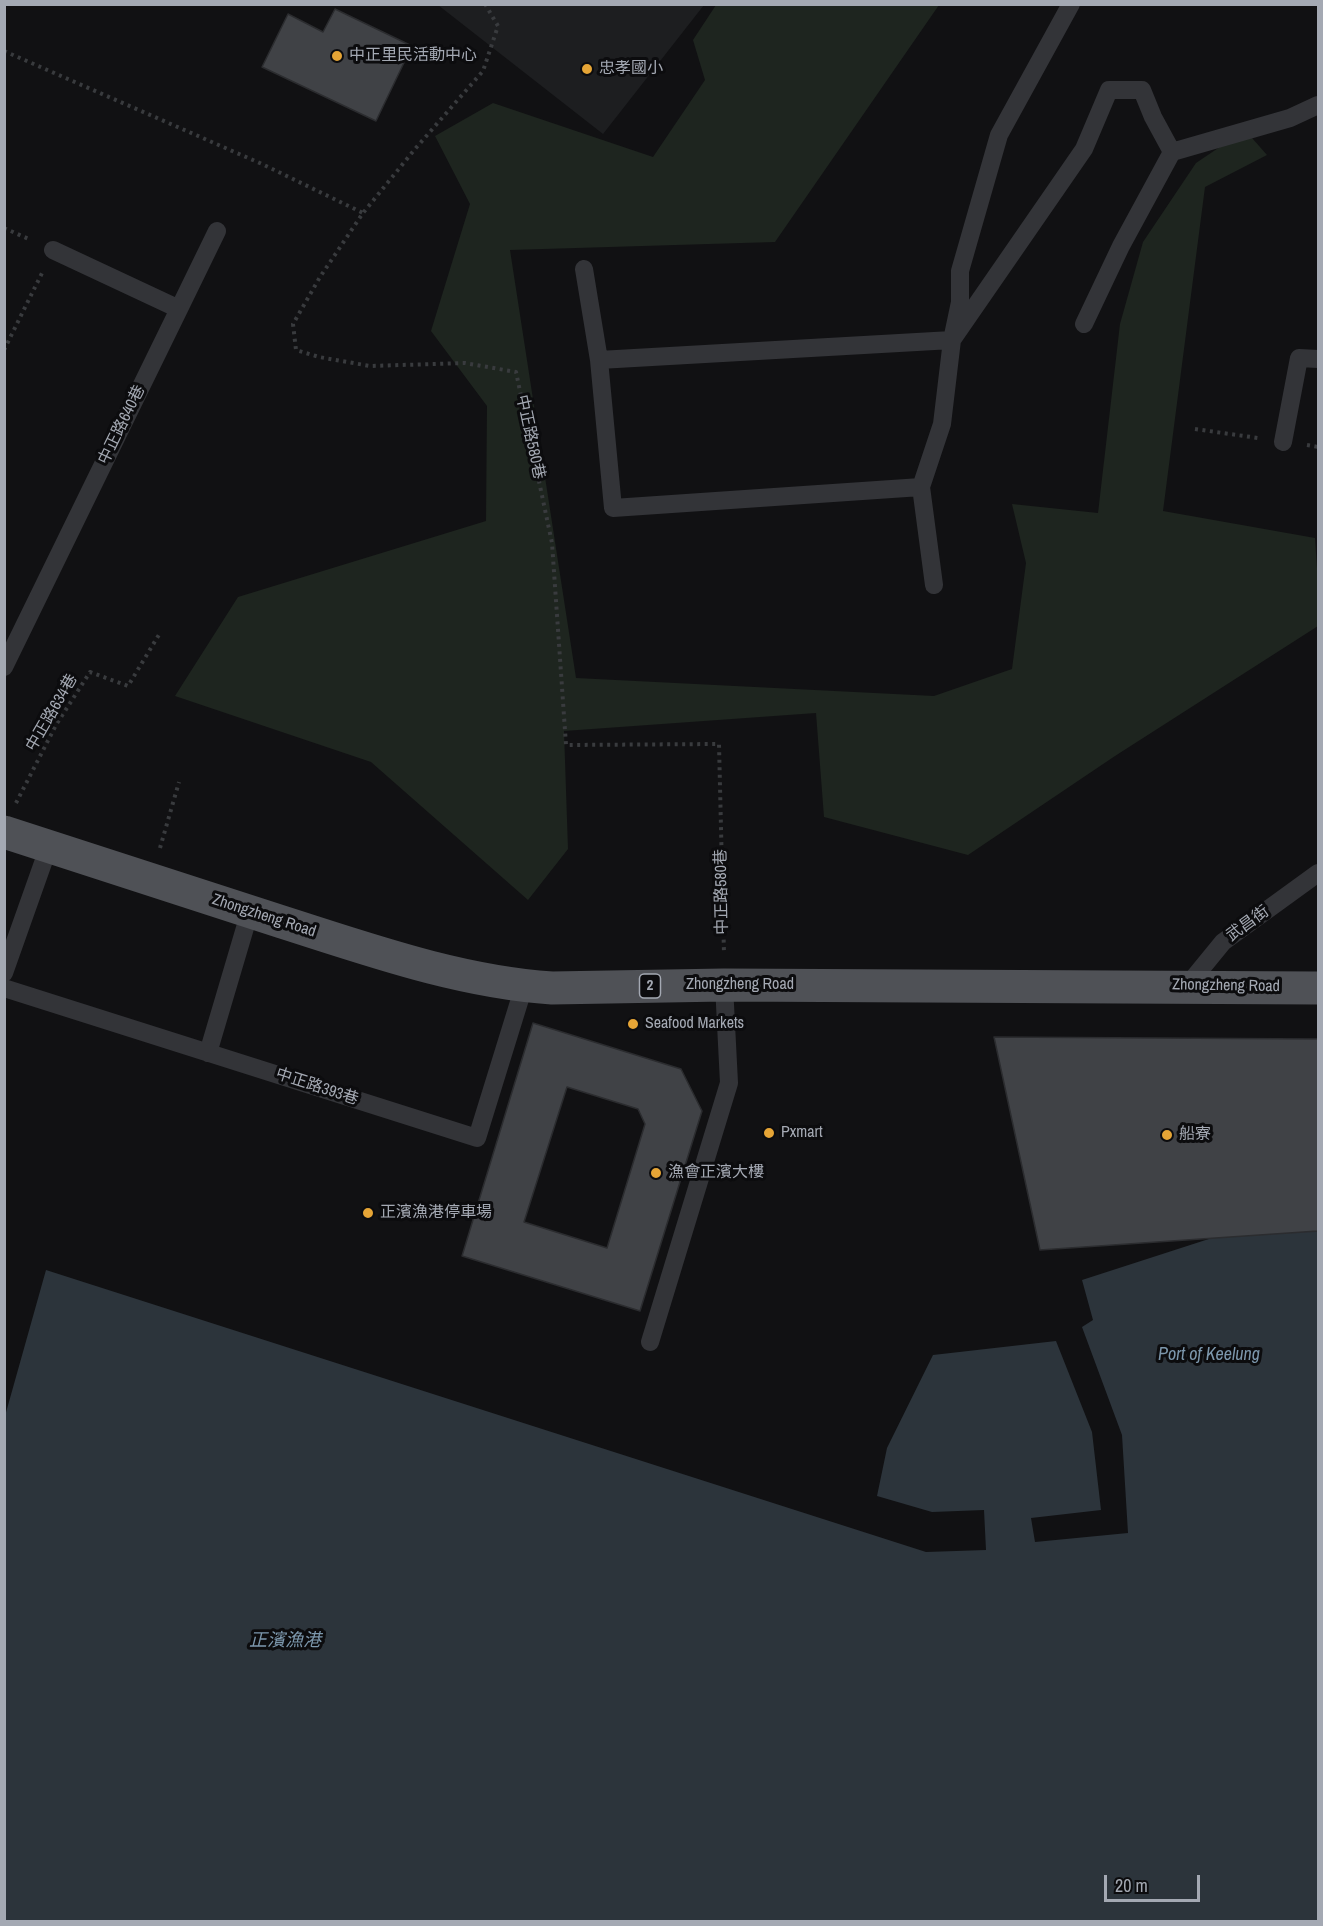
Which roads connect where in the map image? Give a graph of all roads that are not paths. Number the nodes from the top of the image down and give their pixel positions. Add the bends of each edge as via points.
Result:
1 (1071, 4) edge
2 (1318, 105) edge
3 (1172, 152) junction
4 (217, 231) dead end
5 (53, 250) road end
6 (584, 269) dead end
7 (179, 309) junction
8 (1084, 324) dead end
9 (952, 340) junction
10 (1318, 359) edge
11 (599, 360) junction
12 (1283, 442) dead end
13 (921, 487) junction
14 (934, 585) dead end
15 (4, 667) edge
16 (10, 818) edge
17 (49, 846) junction
18 (1318, 873) edge
19 (250, 911) junction
20 (4, 973) edge
21 (724, 985) junction
22 (524, 986) junction
23 (1187, 986) junction
24 (4, 988) edge
25 (1318, 988) edge
26 (208, 1053) junction
27 (650, 1342) dead end

1 - 9 lane via 999,135 960,271 960,302
2 - 3 lane via 1290,118
3 - 8 lane
3 - 9 lane via 1142,90 1109,90 1084,149
4 - 7 lane, 中正路640巷
5 - 7 lane
6 - 11 lane
7 - 15 lane, 中正路640巷
9 - 11 lane
9 - 13 lane via 942,424
10 - 12 lane via 1299,358
11 - 13 lane via 613,508
13 - 14 lane
16 - 17 main road, Zhongzheng Road / 2
17 - 19 main road, Zhongzheng Road / 2
17 - 20 lane
18 - 23 lane, 武昌街 via 1223,942
19 - 22 main road, Zhongzheng Road / 2 via 361,948
19 - 26 lane
21 - 22 main road, Zhongzheng Road / 2
21 - 23 main road, Zhongzheng Road / 2
21 - 27 lane via 729,1083
22 - 26 lane, 中正路393巷 via 477,1138
23 - 25 main road, Zhongzheng Road / 2
24 - 26 lane, 中正路393巷

